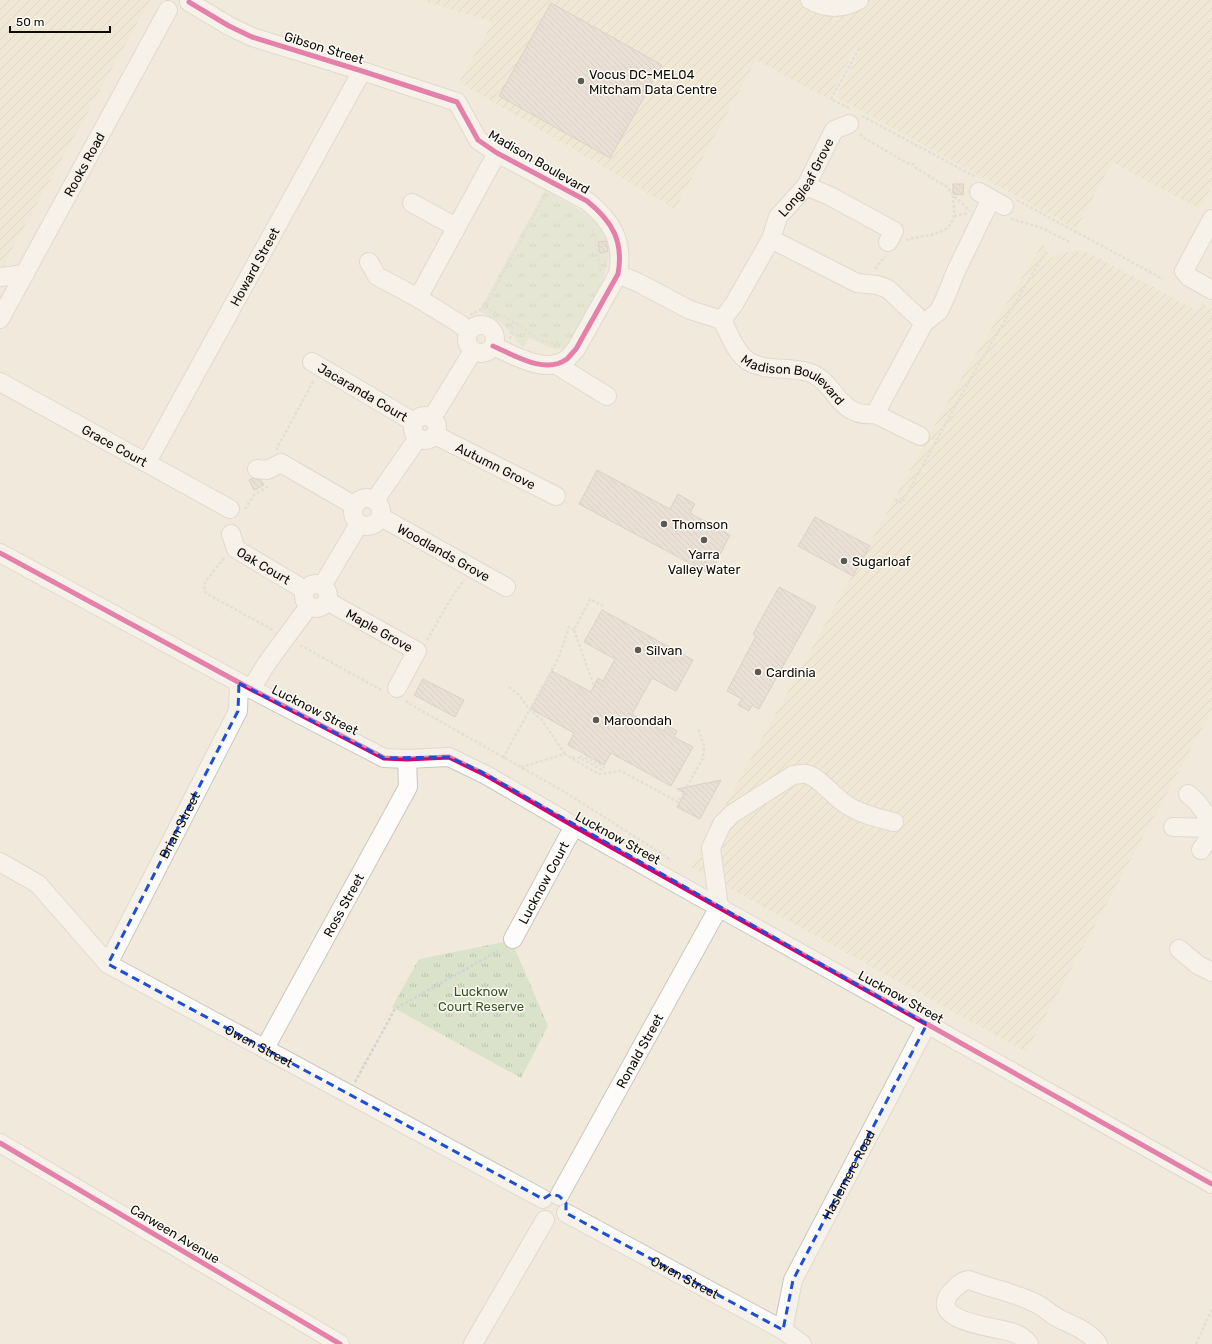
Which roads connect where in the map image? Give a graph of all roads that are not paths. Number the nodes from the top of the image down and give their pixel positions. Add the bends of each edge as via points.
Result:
1 (810, 0) edge
2 (859, 0) edge
3 (189, 1) edge
4 (165, 5) edge
5 (362, 71) junction
6 (457, 102) joint
7 (853, 116) road end
8 (497, 153) junction
9 (806, 186) junction
10 (999, 202) road end
11 (412, 203) dead end
12 (1212, 218) edge
13 (456, 227) junction
14 (771, 239) junction
15 (893, 245) road end
16 (370, 262) dead end
17 (25, 274) junction
18 (610, 275) junction
19 (0, 278) edge
20 (1212, 290) edge
21 (418, 298) junction
22 (0, 319) edge
23 (722, 320) junction
24 (924, 323) junction
25 (463, 327) junction
26 (493, 346) junction
27 (473, 351) junction
28 (555, 364) junction
29 (317, 365) road end
30 (0, 382) edge
31 (607, 396) dead end
32 (875, 414) junction
33 (425, 428) junction
34 (920, 436) dead end
35 (147, 462) junction
36 (268, 468) road end
37 (556, 496) dead end
38 (375, 500) junction
39 (355, 506) junction
40 (230, 509) dead end
41 (381, 517) junction
42 (359, 524) junction
43 (231, 534) road end
44 (0, 553) edge
45 (506, 587) dead end
46 (316, 596) junction
47 (245, 686) junction
48 (397, 688) road end
49 (407, 759) junction
50 (1188, 794) dead end
51 (894, 822) dead end
52 (1212, 823) edge
53 (574, 826) junction
54 (1173, 827) dead end
55 (1212, 828) edge
56 (1212, 833) edge
57 (1201, 850) dead end
58 (0, 862) edge
59 (719, 907) junction
60 (513, 939) dead end
61 (1179, 949) dead end
62 (108, 964) junction
63 (1212, 972) edge
64 (927, 1024) junction
65 (265, 1048) junction
66 (0, 1143) edge
67 (1212, 1184) edge
68 (551, 1197) junction
69 (566, 1213) junction
70 (546, 1220) junction
71 (783, 1330) junction
72 (340, 1344) edge
73 (473, 1344) edge
74 (802, 1344) edge
75 (1029, 1344) edge
76 (1098, 1344) edge

1 - 2 street via 827,7 844,6
3 - 4 street via 186,7 178,12
3 - 5 street, Gibson Street via 252,37
4 - 17 street, Rooks Road
5 - 6 street, Gibson Street
5 - 35 street, Howard Street
6 - 8 street, Madison Boulevard via 478,140
7 - 9 street, Longleaf Grove via 834,130
8 - 13 street
8 - 18 street, Madison Boulevard via 587,202 600,212 610,223 618,243 621,261
9 - 14 street, Longleaf Grove via 778,217
9 - 15 street via 830,196 894,231
10 - 24 street via 956,271 939,311
11 - 13 street
12 - 20 street via 1184,270 1189,277
13 - 21 street
14 - 23 street, Longleaf Grove
14 - 24 street via 857,283 888,289
16 - 21 street via 377,276
17 - 19 street
17 - 22 street, Rooks Road
18 - 23 street via 639,283 690,310
18 - 28 street, Madison Boulevard via 576,349 567,359
21 - 25 street
23 - 32 street, Madison Boulevard via 736,349 748,360 758,366 808,372 824,382 843,404 854,412
24 - 32 street
25 - 26 street via 488,327 495,336
25 - 27 street
26 - 27 street via 484,353
26 - 28 street via 540,365
27 - 33 street
28 - 31 street
29 - 33 street, Jacaranda Court
30 - 35 street, Grace Court
32 - 34 street, Madison Boulevard
33 - 37 street, Autumn Grove
33 - 38 street
35 - 40 street, Grace Court
36 - 39 street
38 - 39 street via 362,499
38 - 41 street via 381,507
39 - 42 street via 354,515
41 - 42 street via 374,525
41 - 45 street, Woodlands Grove
42 - 46 street
43 - 46 street, Oak Court via 236,549
44 - 47 street, Lucknow Street
46 - 47 street via 267,663
46 - 48 street, Maple Grove via 417,651
47 - 49 street, Lucknow Street via 384,758
47 - 62 street, Brian Street via 238,711
49 - 53 street, Lucknow Street via 449,757 486,775
49 - 65 street, Ross Street via 408,787
50 - 52 street
51 - 59 street via 864,815 850,808 815,777 805,773 793,775 732,814 722,824 711,848
53 - 59 street, Lucknow Street
53 - 60 street, Lucknow Court
54 - 55 street
56 - 57 street
58 - 62 street, Owen Street via 38,884
59 - 64 street, Lucknow Street
59 - 68 street, Ronald Street
61 - 63 street
62 - 65 street, Owen Street
64 - 67 street, Lucknow Street
64 - 71 street, Haslemere Road via 793,1280
65 - 68 street, Owen Street
66 - 72 street, Carween Avenue
68 - 69 street via 566,1203
68 - 70 street via 540,1203 542,1217
69 - 70 street via 555,1222
69 - 71 street, Owen Street
70 - 73 street
71 - 74 street, Owen Street
75 - 76 street via 1012,1332 980,1326 952,1314 947,1306 949,1294 963,1281 969,1280 1033,1301 1053,1315 1081,1329

